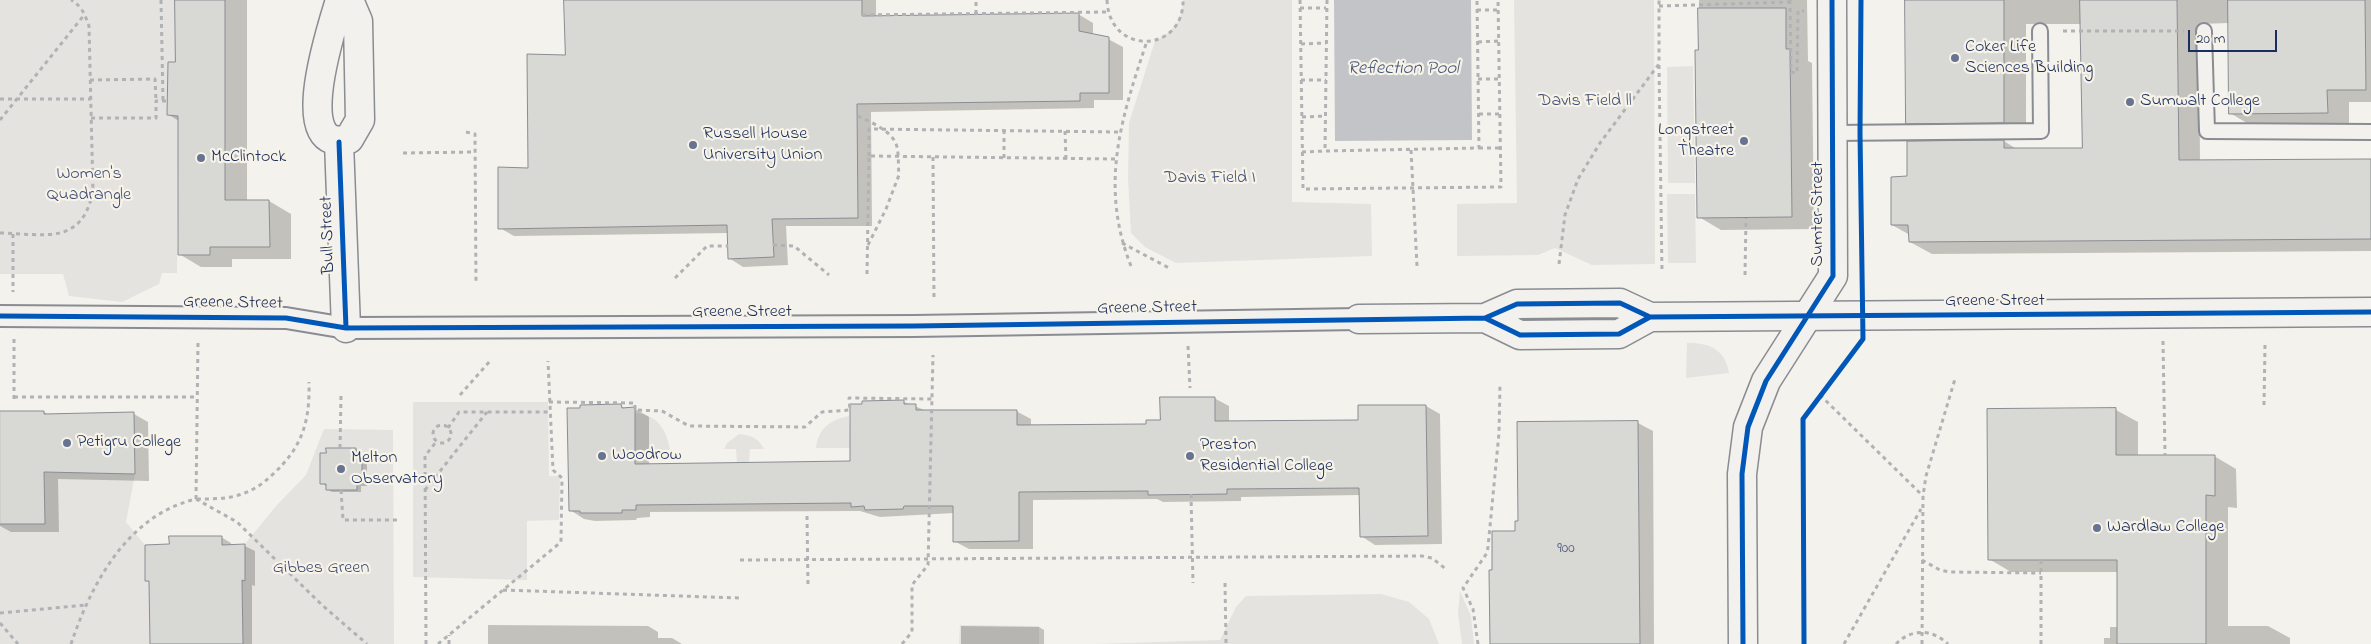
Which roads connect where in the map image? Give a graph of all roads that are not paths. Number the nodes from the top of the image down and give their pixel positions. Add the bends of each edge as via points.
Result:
1 (340, 0) edge
2 (349, 0) edge
3 (1832, 0) edge
4 (2040, 31) road end
5 (2204, 31) road end
6 (2371, 132) edge
7 (1833, 133) junction
8 (339, 142) junction
9 (2371, 312) edge
10 (0, 316) edge
11 (1808, 316) junction
12 (1359, 319) joint
13 (346, 328) junction
14 (1743, 644) edge

1 - 8 street via 321,66 317,118 329,138
2 - 8 street via 358,21 360,120 349,139
3 - 7 street, Sumter Street
4 - 7 lane via 2041,131
5 - 6 lane via 2206,131
7 - 11 street, Sumter Street via 1833,276
8 - 13 street, Bull Street
9 - 11 street, Greene Street
10 - 13 street, Greene Street via 286,318
11 - 12 street, Greene Street via 1650,317 1620,303 1610,303 1517,304 1485,318
11 - 14 street, Sumter Street via 1766,381 1748,427 1742,474
12 - 13 street, Greene Street via 914,326

